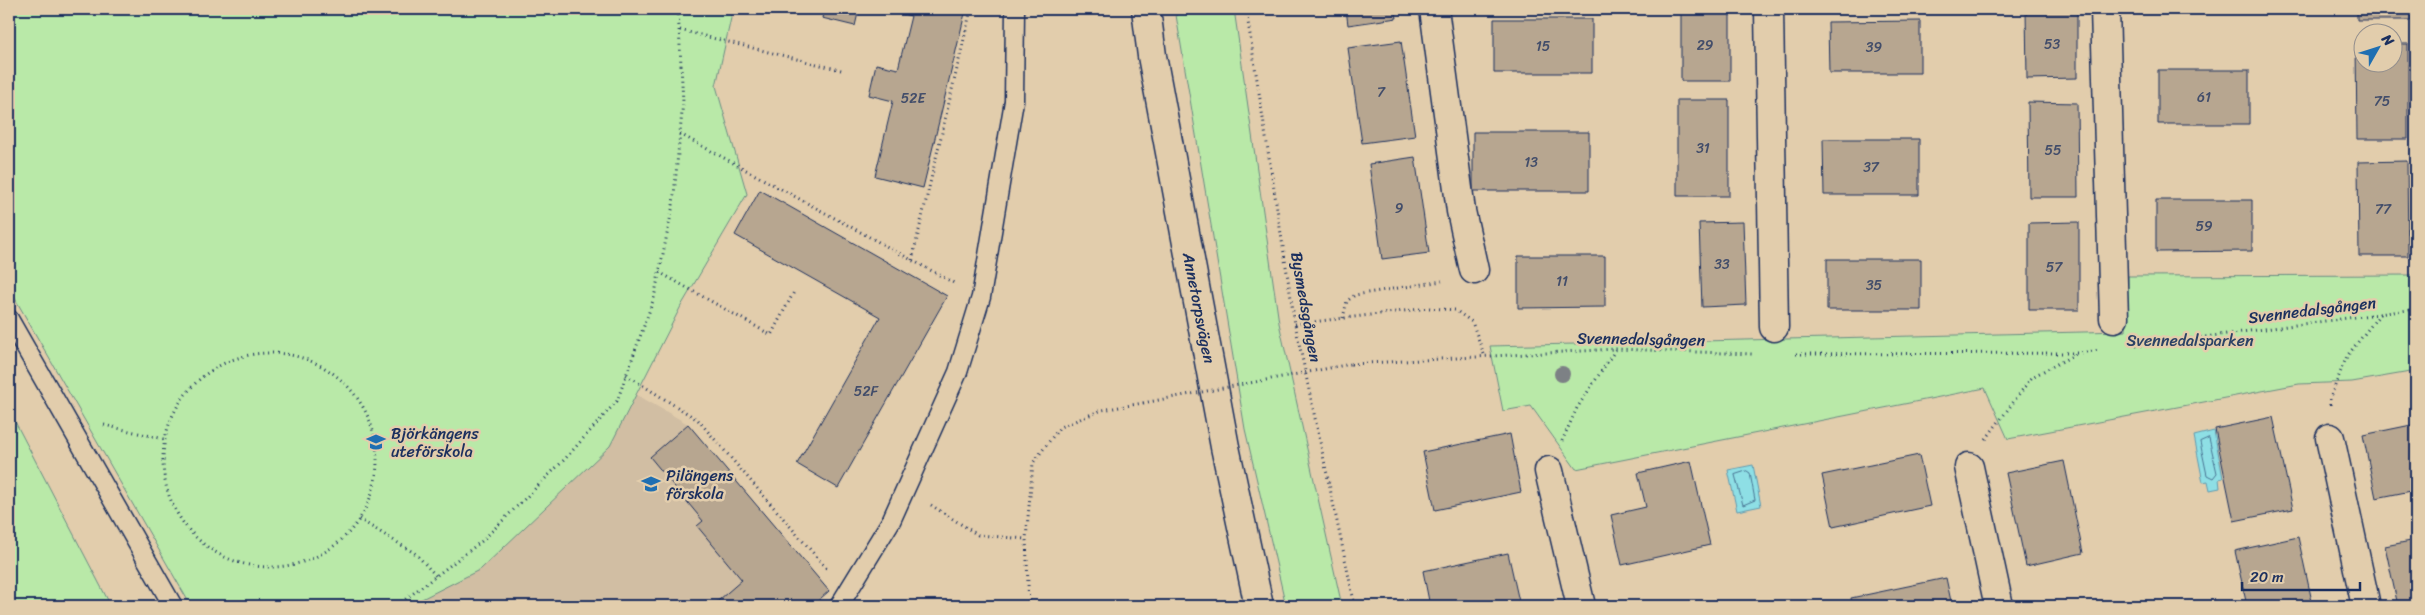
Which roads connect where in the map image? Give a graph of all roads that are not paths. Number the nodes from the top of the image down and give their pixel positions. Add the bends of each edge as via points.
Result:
1 (1015, 9) edge
2 (1146, 9) edge
3 (1434, 9) edge
4 (1769, 9) edge
5 (2105, 9) edge
6 (1474, 270) road end
7 (2114, 318) dead end
8 (9, 319) edge
9 (1774, 327) dead end
10 (2330, 438) road end
11 (1969, 467) road end
12 (1549, 472) road end
13 (843, 599) edge
14 (173, 606) edge
15 (1259, 606) edge
16 (1580, 606) edge
17 (1999, 606) edge
18 (2366, 606) edge

1 - 13 lane via 1014,102 980,297 958,372 891,522
2 - 15 street, Annetorpsvägen via 1225,447
3 - 6 street via 1461,211
4 - 9 street
5 - 7 street
8 - 14 lane
10 - 18 street
11 - 17 street
12 - 16 street

